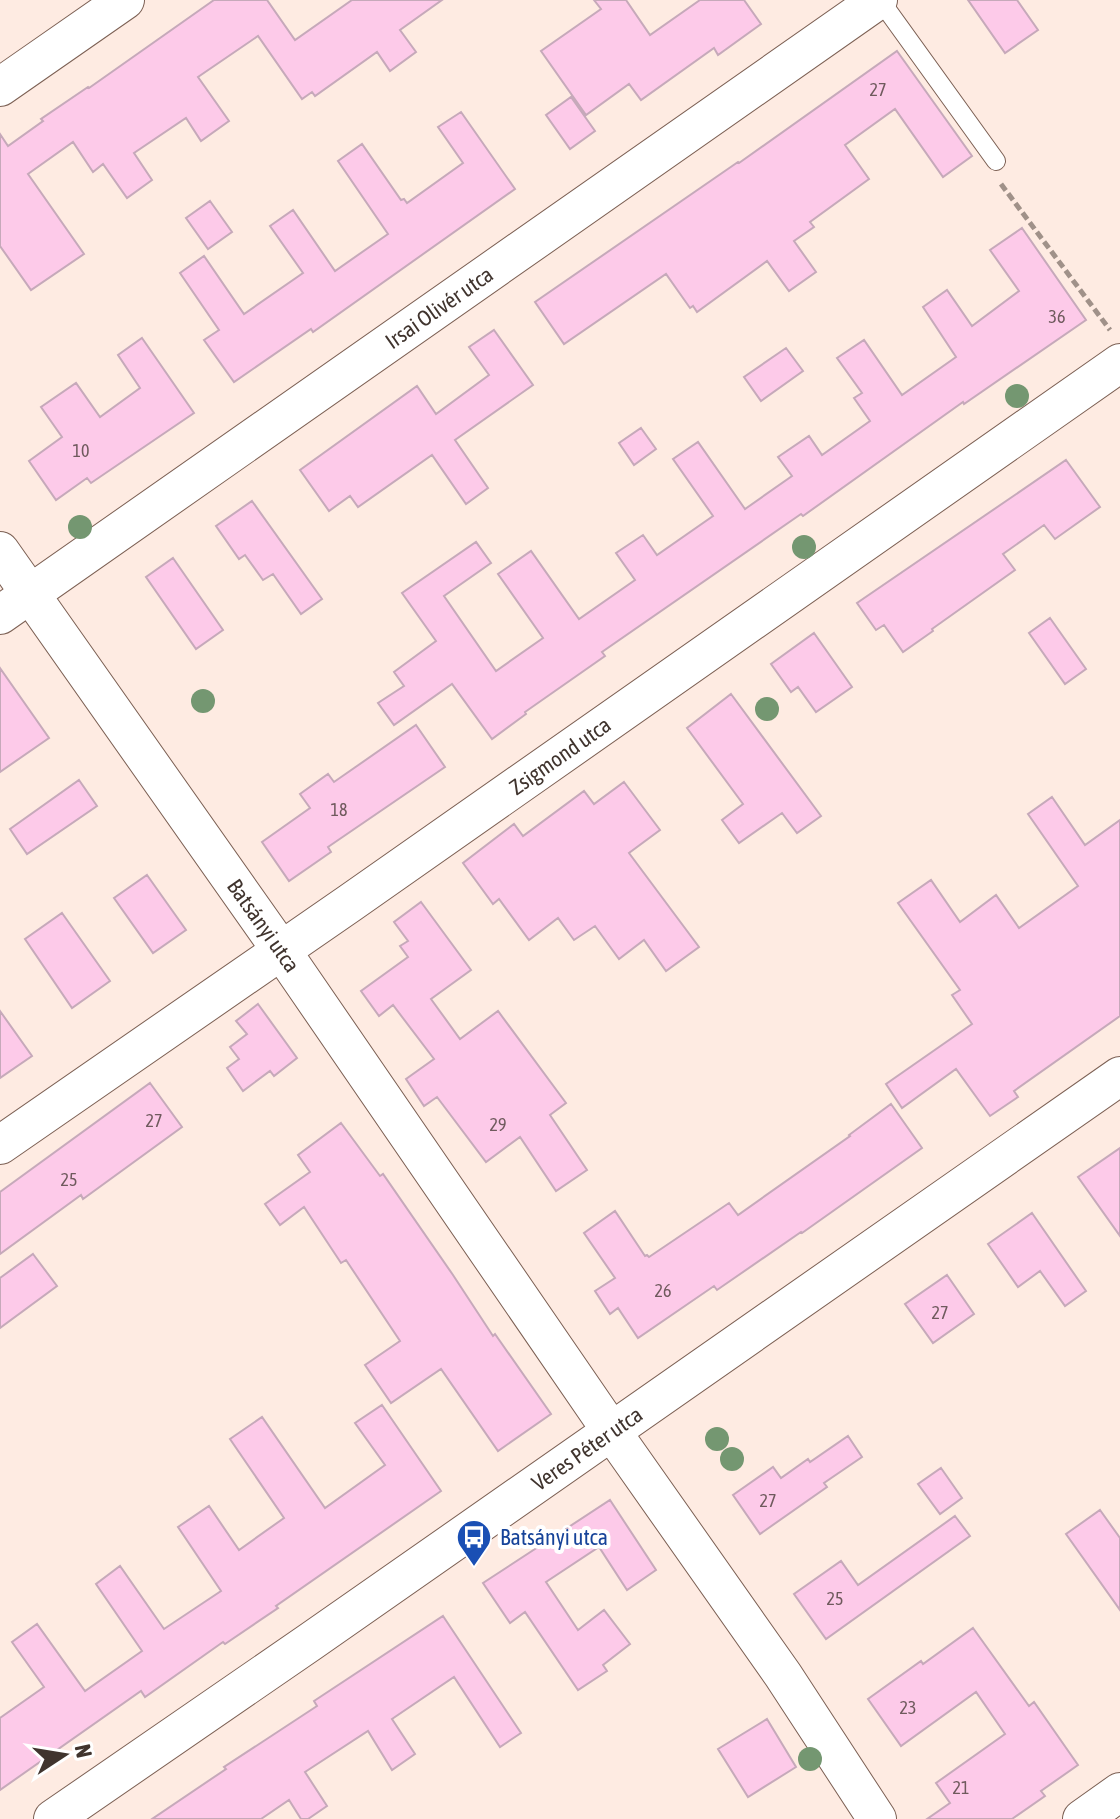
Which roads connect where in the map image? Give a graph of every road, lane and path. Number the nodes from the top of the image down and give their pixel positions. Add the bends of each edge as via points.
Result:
1 (125, 0) edge
2 (879, 0) edge
3 (0, 87) edge
4 (996, 161) dead end
5 (999, 181) dead end
6 (1115, 347) edge
7 (0, 551) edge
8 (31, 594) junction
9 (0, 615) edge
10 (281, 950) junction
11 (1120, 1076) edge
12 (0, 1145) edge
13 (612, 1432) junction
14 (1120, 1792) edge
15 (53, 1819) edge
16 (877, 1819) edge
17 (1082, 1819) edge

1 - 3 street
2 - 4 lane
2 - 8 street, Irsai Olivér utca
5 - 6 path
6 - 10 street, Zsigmond utca
7 - 8 street, Batsányi utca
8 - 9 street, Irsai Olivér utca
8 - 10 street, Batsányi utca
10 - 12 street, Zsigmond utca
10 - 13 street, Batsányi utca
11 - 13 street, Veres Péter utca
13 - 15 street, Veres Péter utca
13 - 16 street, Batsányi utca
14 - 17 street

